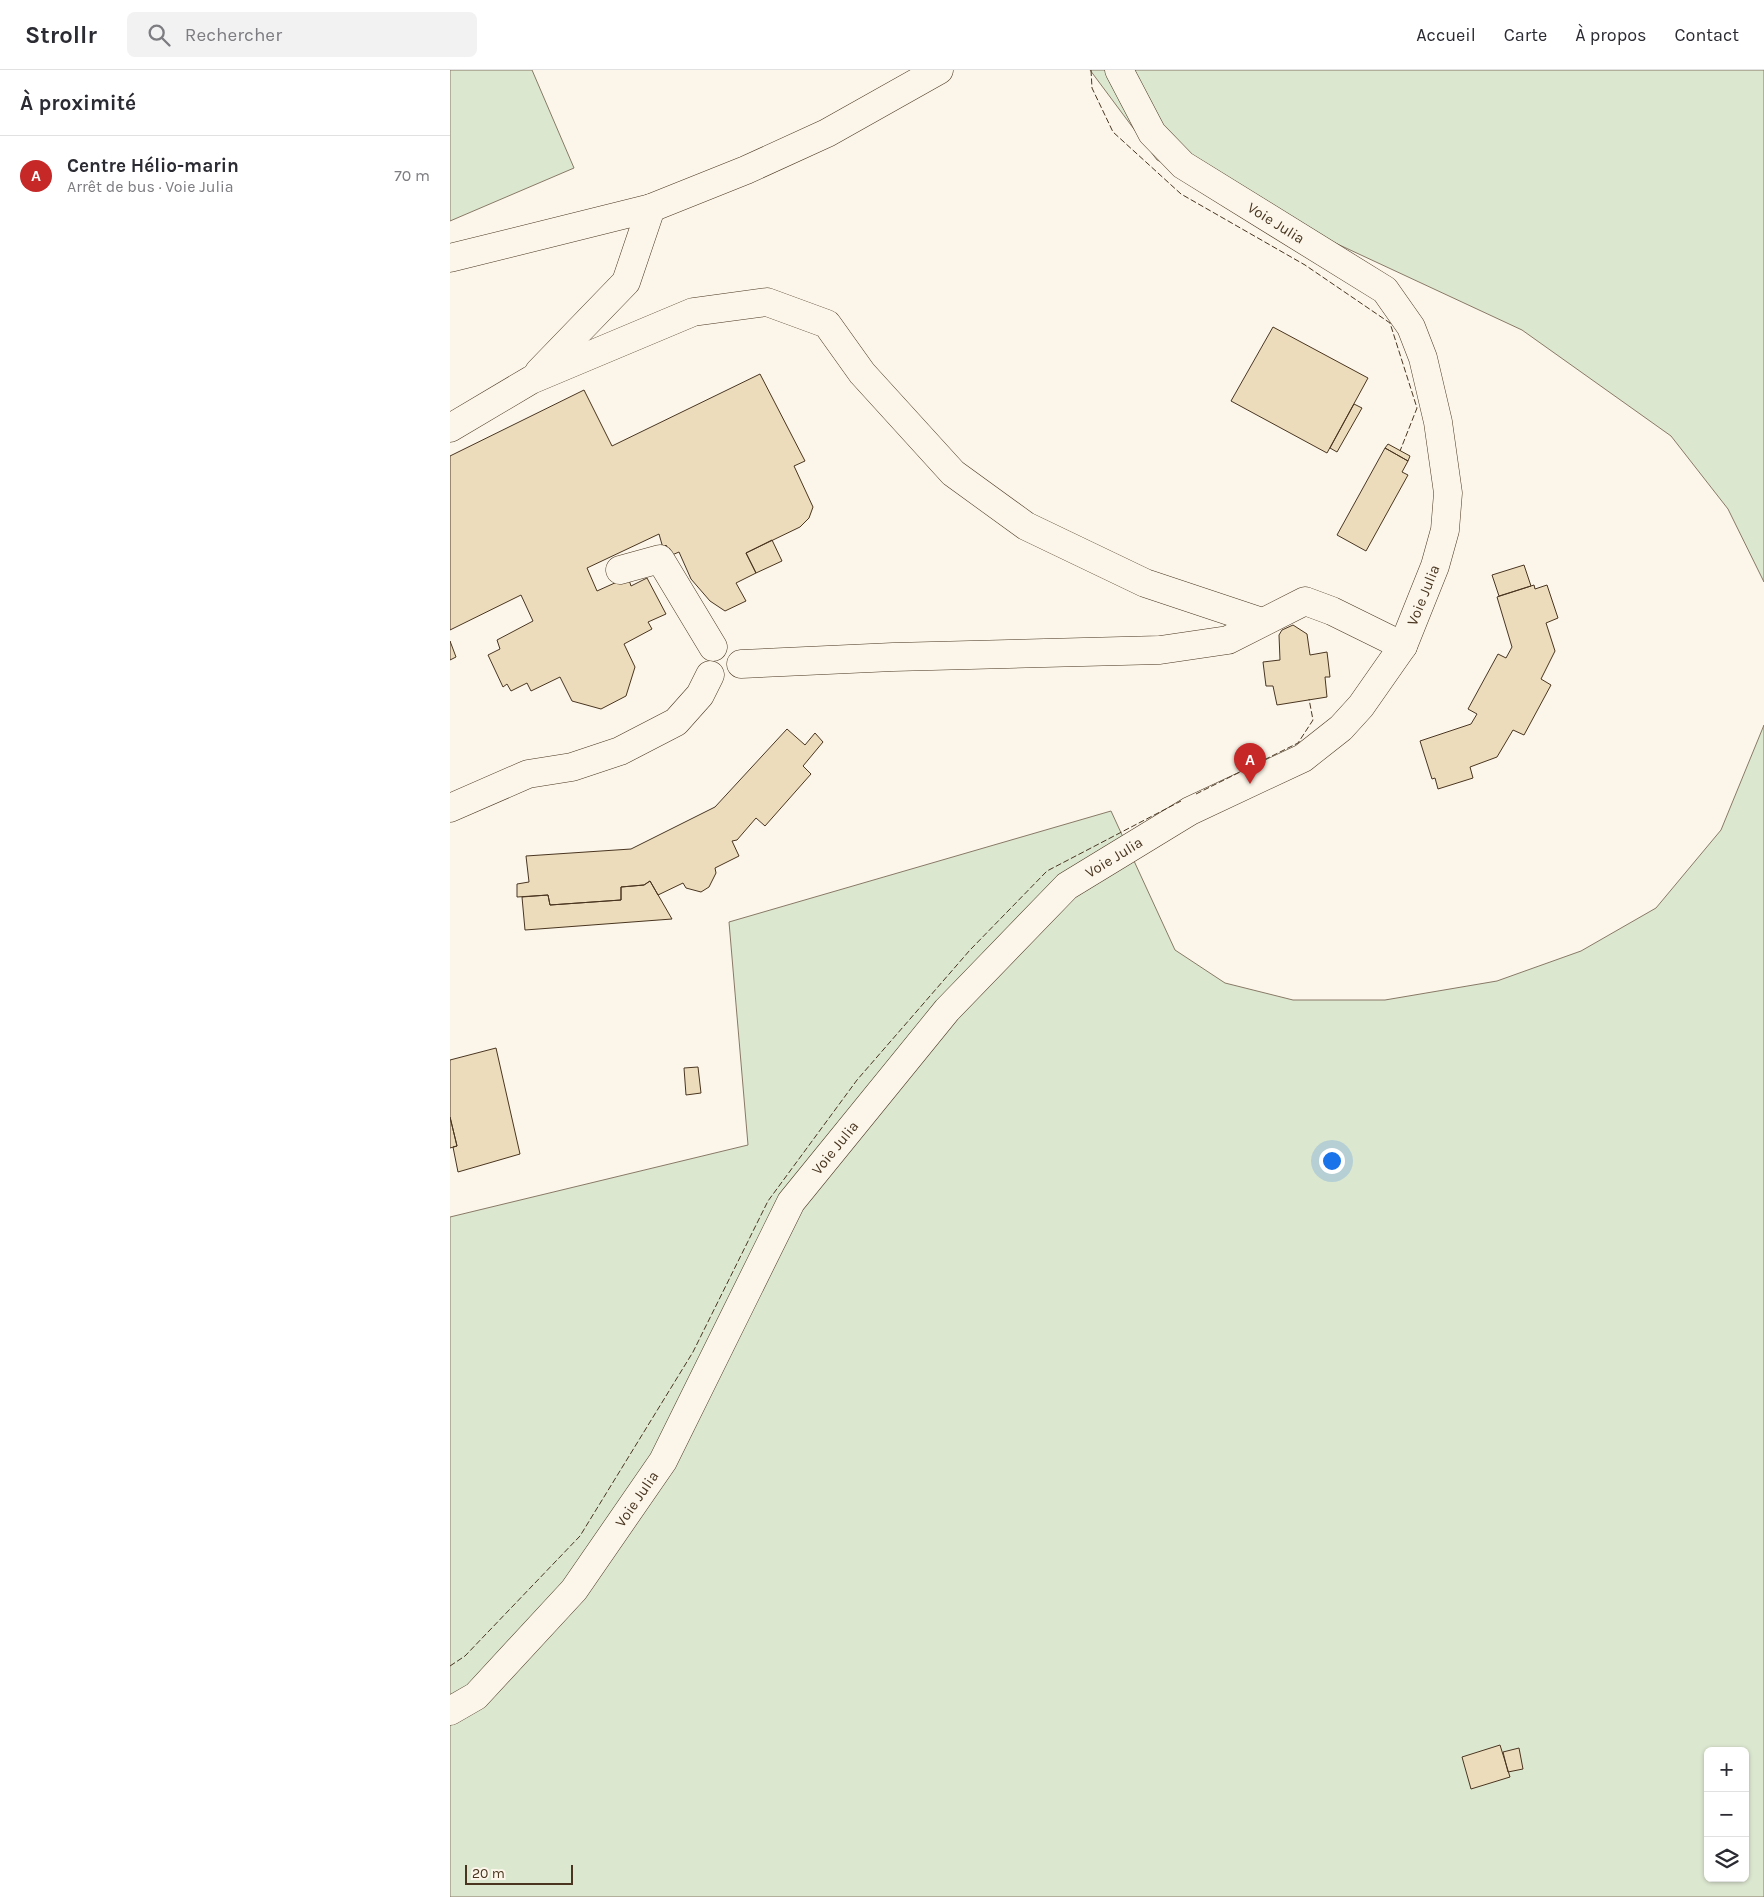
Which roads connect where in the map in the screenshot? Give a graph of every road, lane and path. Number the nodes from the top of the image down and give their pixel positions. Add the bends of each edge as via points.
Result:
1 (939, 70) edge
2 (1119, 70) edge
3 (651, 208) junction
4 (450, 258) edge
5 (530, 380) junction
6 (450, 428) edge
7 (620, 570) dead end
8 (1262, 622) junction
9 (1403, 646) junction
10 (714, 647) junction
11 (740, 664) junction
12 (710, 675) junction
13 (450, 808) edge
14 (450, 1711) edge

1 - 3 street via 827,133
2 - 9 street, Voie Julia via 1152,133 1183,165 1385,290 1411,327 1423,358 1438,422 1448,493 1445,530 1435,566
3 - 4 street
3 - 5 street via 626,282
5 - 6 street
5 - 8 street via 693,312 767,302 827,324 862,373 953,473 1026,526 1145,583
7 - 10 street via 660,559
8 - 9 street via 1304,601
8 - 11 street via 1228,640 1160,650
9 - 14 street, Voie Julia via 1361,706 1341,728 1303,758 1190,811 1067,886 947,1010 791,1202 663,1460 574,1590 476,1696
10 - 11 street via 721,644 732,646 740,655
10 - 12 street via 705,659
11 - 12 street via 737,672 728,679
12 - 13 street via 700,695 676,722 620,751 572,768 528,774

